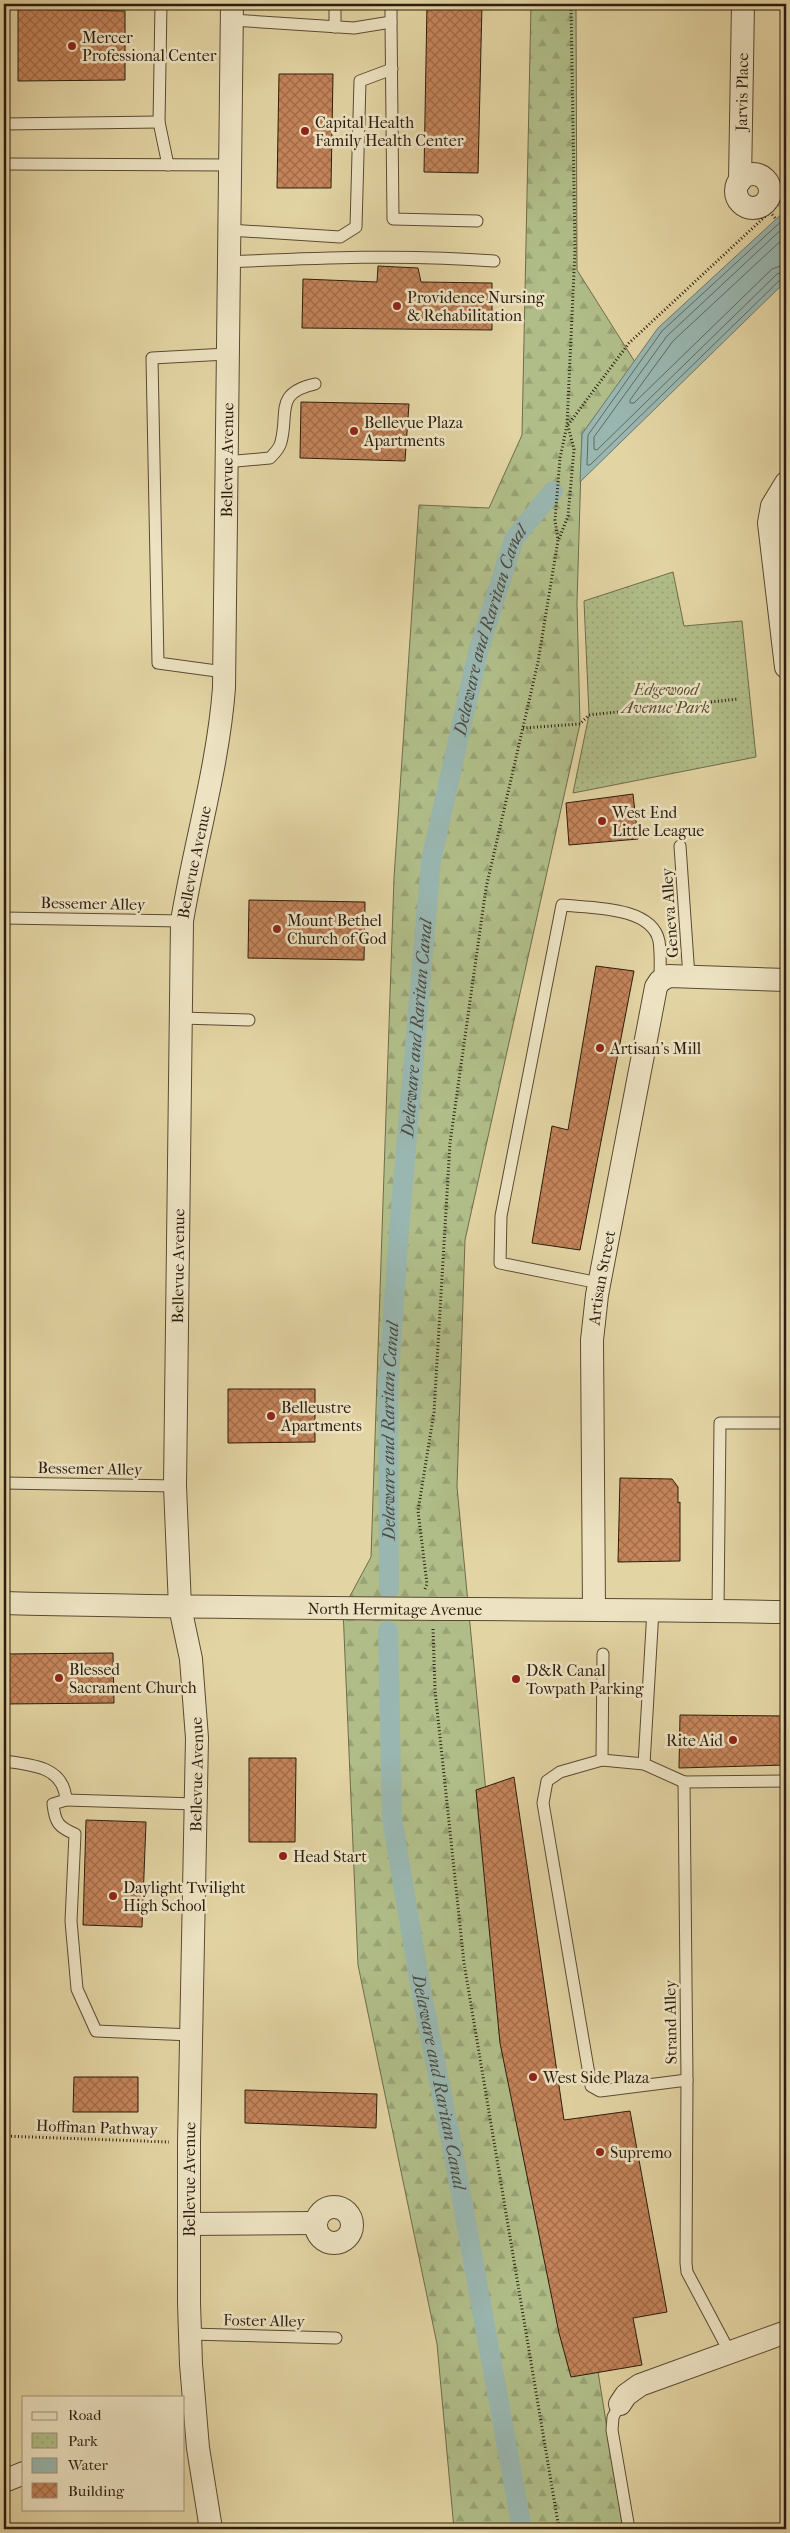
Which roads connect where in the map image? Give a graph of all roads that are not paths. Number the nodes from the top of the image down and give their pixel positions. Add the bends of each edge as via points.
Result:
1 (161, 4) edge
2 (335, 4) edge
3 (391, 4) edge
4 (743, 4) edge
5 (232, 12) edge
6 (391, 22) junction
7 (335, 27) junction
8 (392, 69) junction
9 (159, 122) junction
10 (4, 124) edge
11 (4, 164) edge
12 (168, 165) junction
13 (230, 165) junction
14 (770, 212) road end
15 (477, 221) dead end
16 (229, 230) junction
17 (494, 261) dead end
18 (228, 262) junction
19 (227, 354) junction
20 (315, 384) dead end
21 (225, 462) junction
22 (786, 483) edge
23 (786, 667) edge
24 (224, 672) junction
25 (680, 846) dead end
26 (4, 918) edge
27 (182, 921) junction
28 (689, 977) junction
29 (786, 980) edge
30 (660, 981) junction
31 (182, 1018) junction
32 (249, 1020) dead end
33 (599, 1283) junction
34 (786, 1423) edge
35 (4, 1483) edge
36 (176, 1486) junction
37 (4, 1603) edge
38 (180, 1607) junction
39 (594, 1609) junction
40 (653, 1610) junction
41 (718, 1611) junction
42 (786, 1612) edge
43 (604, 1654) dead end
44 (602, 1760) junction
45 (4, 1762) edge
46 (644, 1764) junction
47 (786, 1781) edge
48 (684, 1782) junction
49 (66, 1800) junction
50 (196, 1804) junction
51 (192, 2035) junction
52 (687, 2080) junction
53 (315, 2223) dead end
54 (190, 2224) junction
55 (786, 2332) edge
56 (190, 2334) junction
57 (336, 2338) dead end
58 (730, 2353) junction
59 (620, 2404) joint
60 (191, 2457) edge
61 (22, 2474) edge
62 (4, 2481) edge
63 (211, 2529) edge
64 (629, 2529) edge

1 - 9 lane
2 - 7 lane
3 - 6 lane
4 - 14 street, Jarvis Place via 740,180 751,174 767,181
5 - 7 lane
5 - 13 street, Bellevue Avenue
6 - 7 lane via 354,28
6 - 8 lane
8 - 15 lane via 393,219
8 - 16 lane via 360,81 356,227 340,237
9 - 10 lane
9 - 12 lane
11 - 12 lane
12 - 13 lane
13 - 16 street, Bellevue Avenue
16 - 18 street, Bellevue Avenue
17 - 18 lane via 345,257
18 - 19 street, Bellevue Avenue
19 - 21 street, Bellevue Avenue
19 - 24 lane via 152,358 158,663
20 - 21 lane via 298,388 284,406 281,443 270,458
21 - 24 street, Bellevue Avenue
22 - 23 street via 772,506 769,523
24 - 27 street, Bellevue Avenue via 216,765
25 - 28 lane, Geneva Alley
26 - 27 lane, Bessemer Alley
27 - 31 street, Bellevue Avenue
28 - 29 street
28 - 30 street via 669,976
30 - 33 street, Artisan Street via 639,1068
30 - 33 lane via 659,939 647,923 632,914 562,905 501,1216 500,1263
31 - 32 lane
31 - 36 street, Bellevue Avenue
33 - 39 street, Artisan Street via 592,1340
34 - 41 lane via 720,1423
35 - 36 lane, Bessemer Alley
36 - 38 street, Bellevue Avenue
37 - 38 street, North Hermitage Avenue
38 - 39 street, North Hermitage Avenue via 372,1607 421,1600
38 - 50 street, Bellevue Avenue via 196,1699
39 - 40 street, North Hermitage Avenue
40 - 41 street, North Hermitage Avenue
40 - 46 lane
41 - 42 street, North Hermitage Avenue
43 - 44 lane
44 - 46 lane
44 - 52 lane via 560,1772 547,1781 543,1803 591,2086 600,2091
45 - 49 lane via 47,1770 58,1776
46 - 48 lane
47 - 48 lane
48 - 52 lane, Strand Alley
49 - 50 lane
49 - 51 lane via 53,1804 55,1822 75,1834 71,1921 77,1989 96,2031
50 - 51 street, Bellevue Avenue
51 - 54 street, Bellevue Avenue
52 - 58 lane, Strand Alley via 687,2272
53 - 54 street
54 - 56 street, Bellevue Avenue
55 - 58 street
56 - 57 lane, Foster Alley
56 - 60 street, Bellevue Avenue
58 - 59 street via 640,2385
59 - 64 lane via 613,2417 612,2430
60 - 63 street, Bellevue Avenue
61 - 62 street

